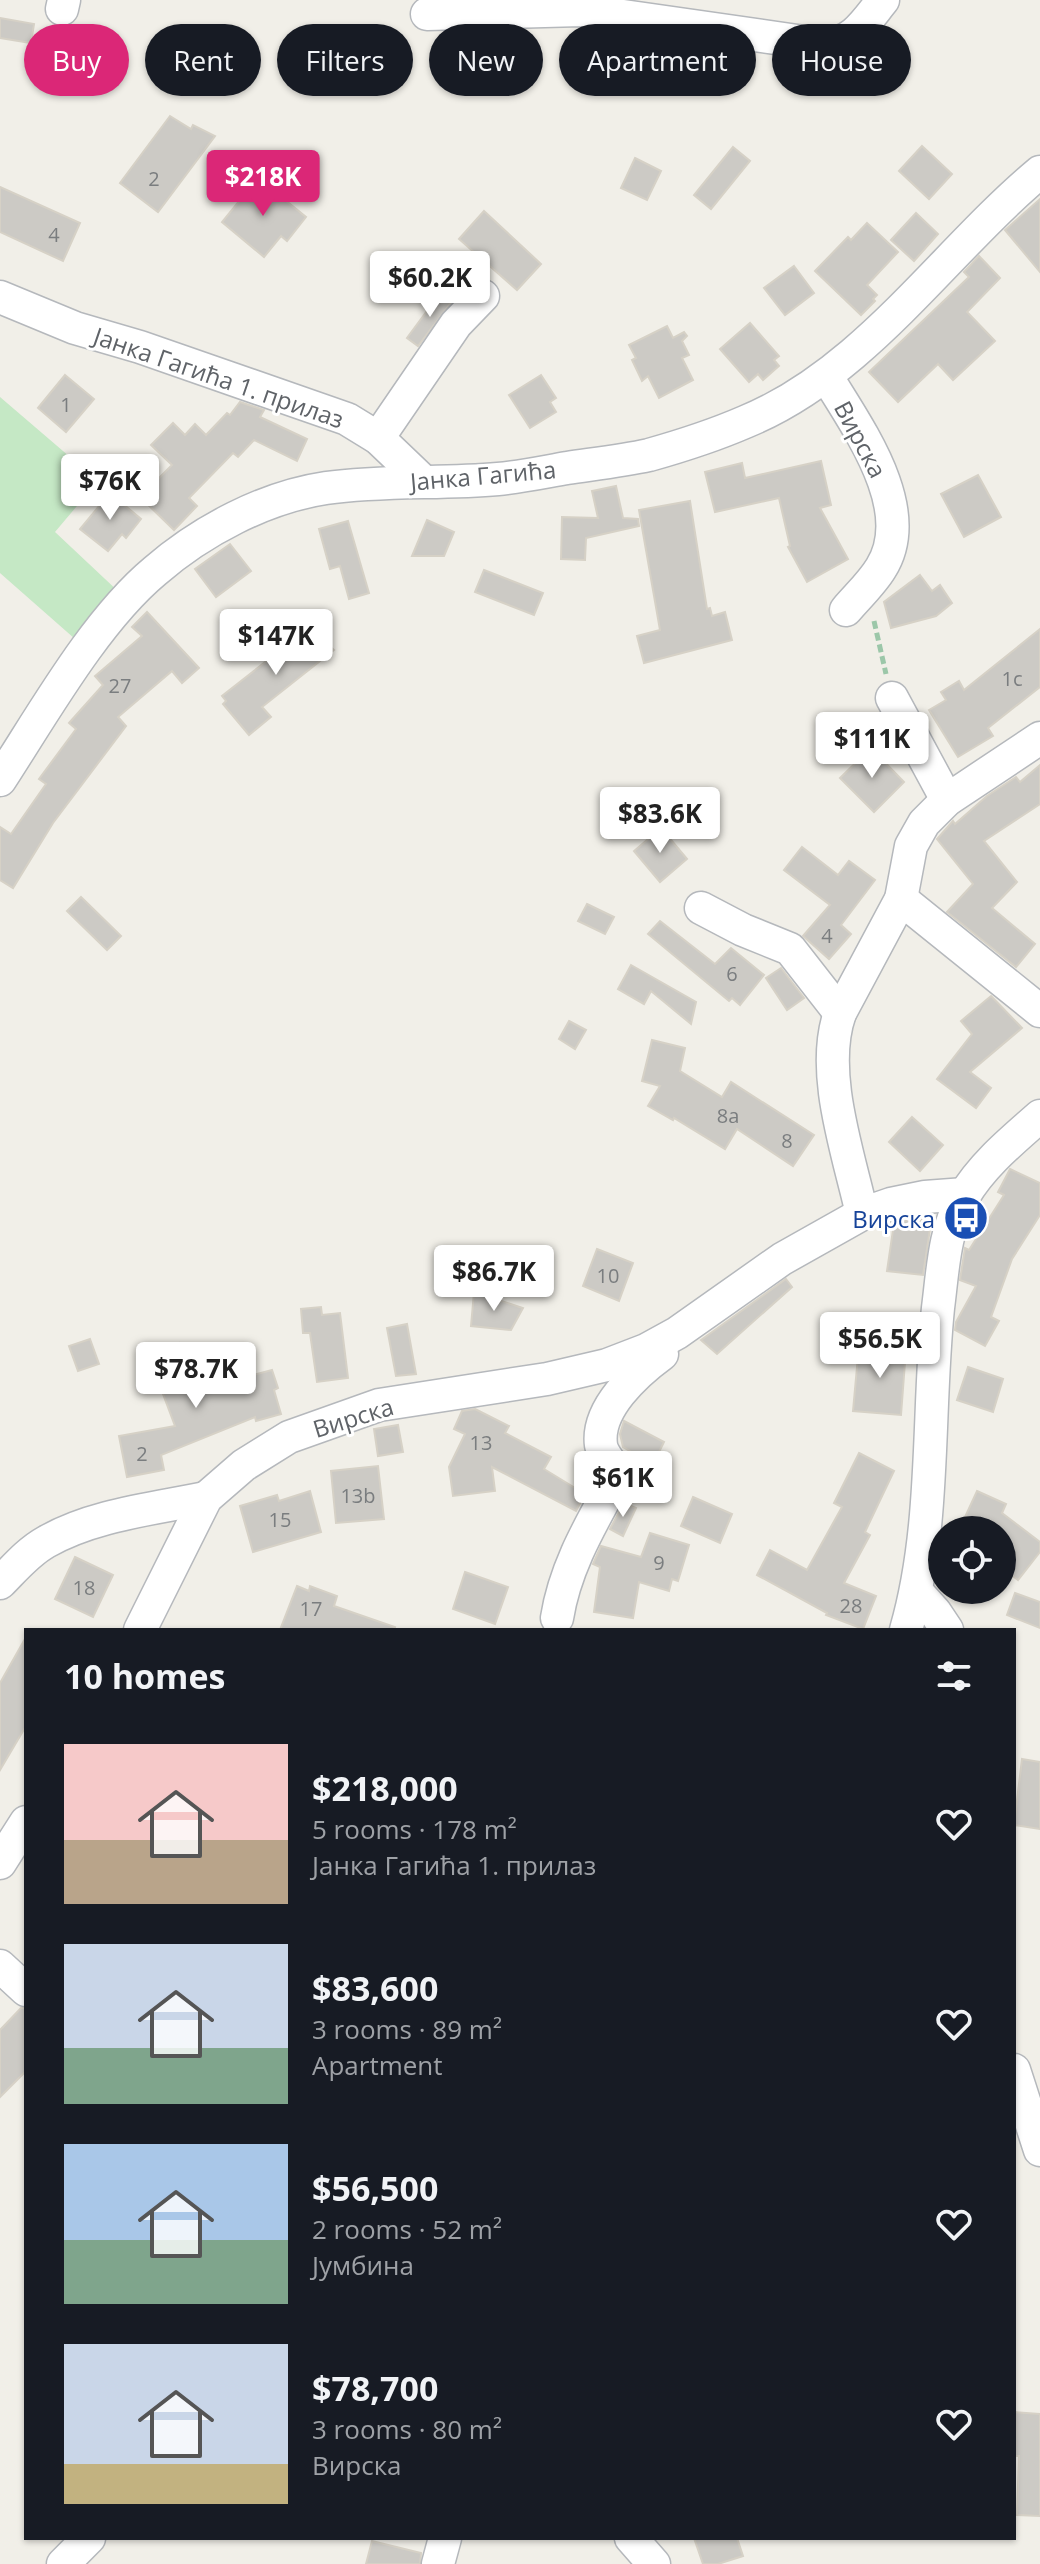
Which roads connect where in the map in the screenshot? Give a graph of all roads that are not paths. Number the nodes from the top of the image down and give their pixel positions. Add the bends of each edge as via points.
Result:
1 (883, 0) edge
2 (427, 14) dead end
3 (1040, 172) edge
4 (483, 296) dead end
5 (0, 297) edge
6 (827, 377) junction
7 (378, 438) junction
8 (423, 481) junction
9 (854, 600) road end
10 (892, 698) road end
11 (1040, 738) edge
12 (0, 780) edge
13 (947, 800) junction
14 (901, 899) junction
15 (701, 908) dead end
16 (1040, 1011) edge
17 (840, 1013) junction
18 (1040, 1116) edge
19 (965, 1194) junction
20 (862, 1214) junction
21 (677, 1333) junction
22 (206, 1498) junction
23 (0, 1583) edge
24 (917, 1592) junction
25 (557, 1618) dead end
26 (141, 1628) edge
27 (907, 1628) edge
28 (946, 1628) edge
29 (24, 1825) edge
30 (0, 1863) edge
31 (0, 1966) edge
32 (24, 1988) edge
33 (1016, 2076) edge
34 (1040, 2150) edge
35 (87, 2540) edge
36 (444, 2540) edge
37 (633, 2540) edge
38 (63, 2564) edge
39 (438, 2564) edge
40 (654, 2564) edge

1 - 2 street via 849,40 825,45 581,10
3 - 6 street, Јанка Гагића
4 - 7 street via 456,324
5 - 7 street, Јанка Гагића 1. прилаз via 75,328 298,400
6 - 8 street, Јанка Гагића via 748,421 648,455 498,479
6 - 9 street, Вирска via 884,479 891,510 892,534 882,567
7 - 8 street, Јанка Гагића 1. прилаз
8 - 12 street, Јанка Гагића via 325,488 289,497 204,536 156,569 111,617
10 - 13 street
11 - 13 street
13 - 14 street via 911,846
14 - 16 street
14 - 17 street
15 - 17 street via 790,949
17 - 20 street via 833,1053 836,1103
18 - 19 street
19 - 20 street, Вирска via 925,1197
19 - 24 street via 945,1246
20 - 21 street, Вирска via 782,1259
21 - 22 street, Вирска via 607,1365 379,1405 344,1416 289,1437 244,1465
21 - 25 street via 670,1349 627,1382 612,1406 601,1443 614,1466 615,1480 575,1553
22 - 23 street via 65,1533 44,1543
22 - 26 street, Вирска
24 - 27 street
24 - 28 street
29 - 30 street
31 - 32 street
33 - 34 street
35 - 38 street
36 - 39 street
37 - 40 street

